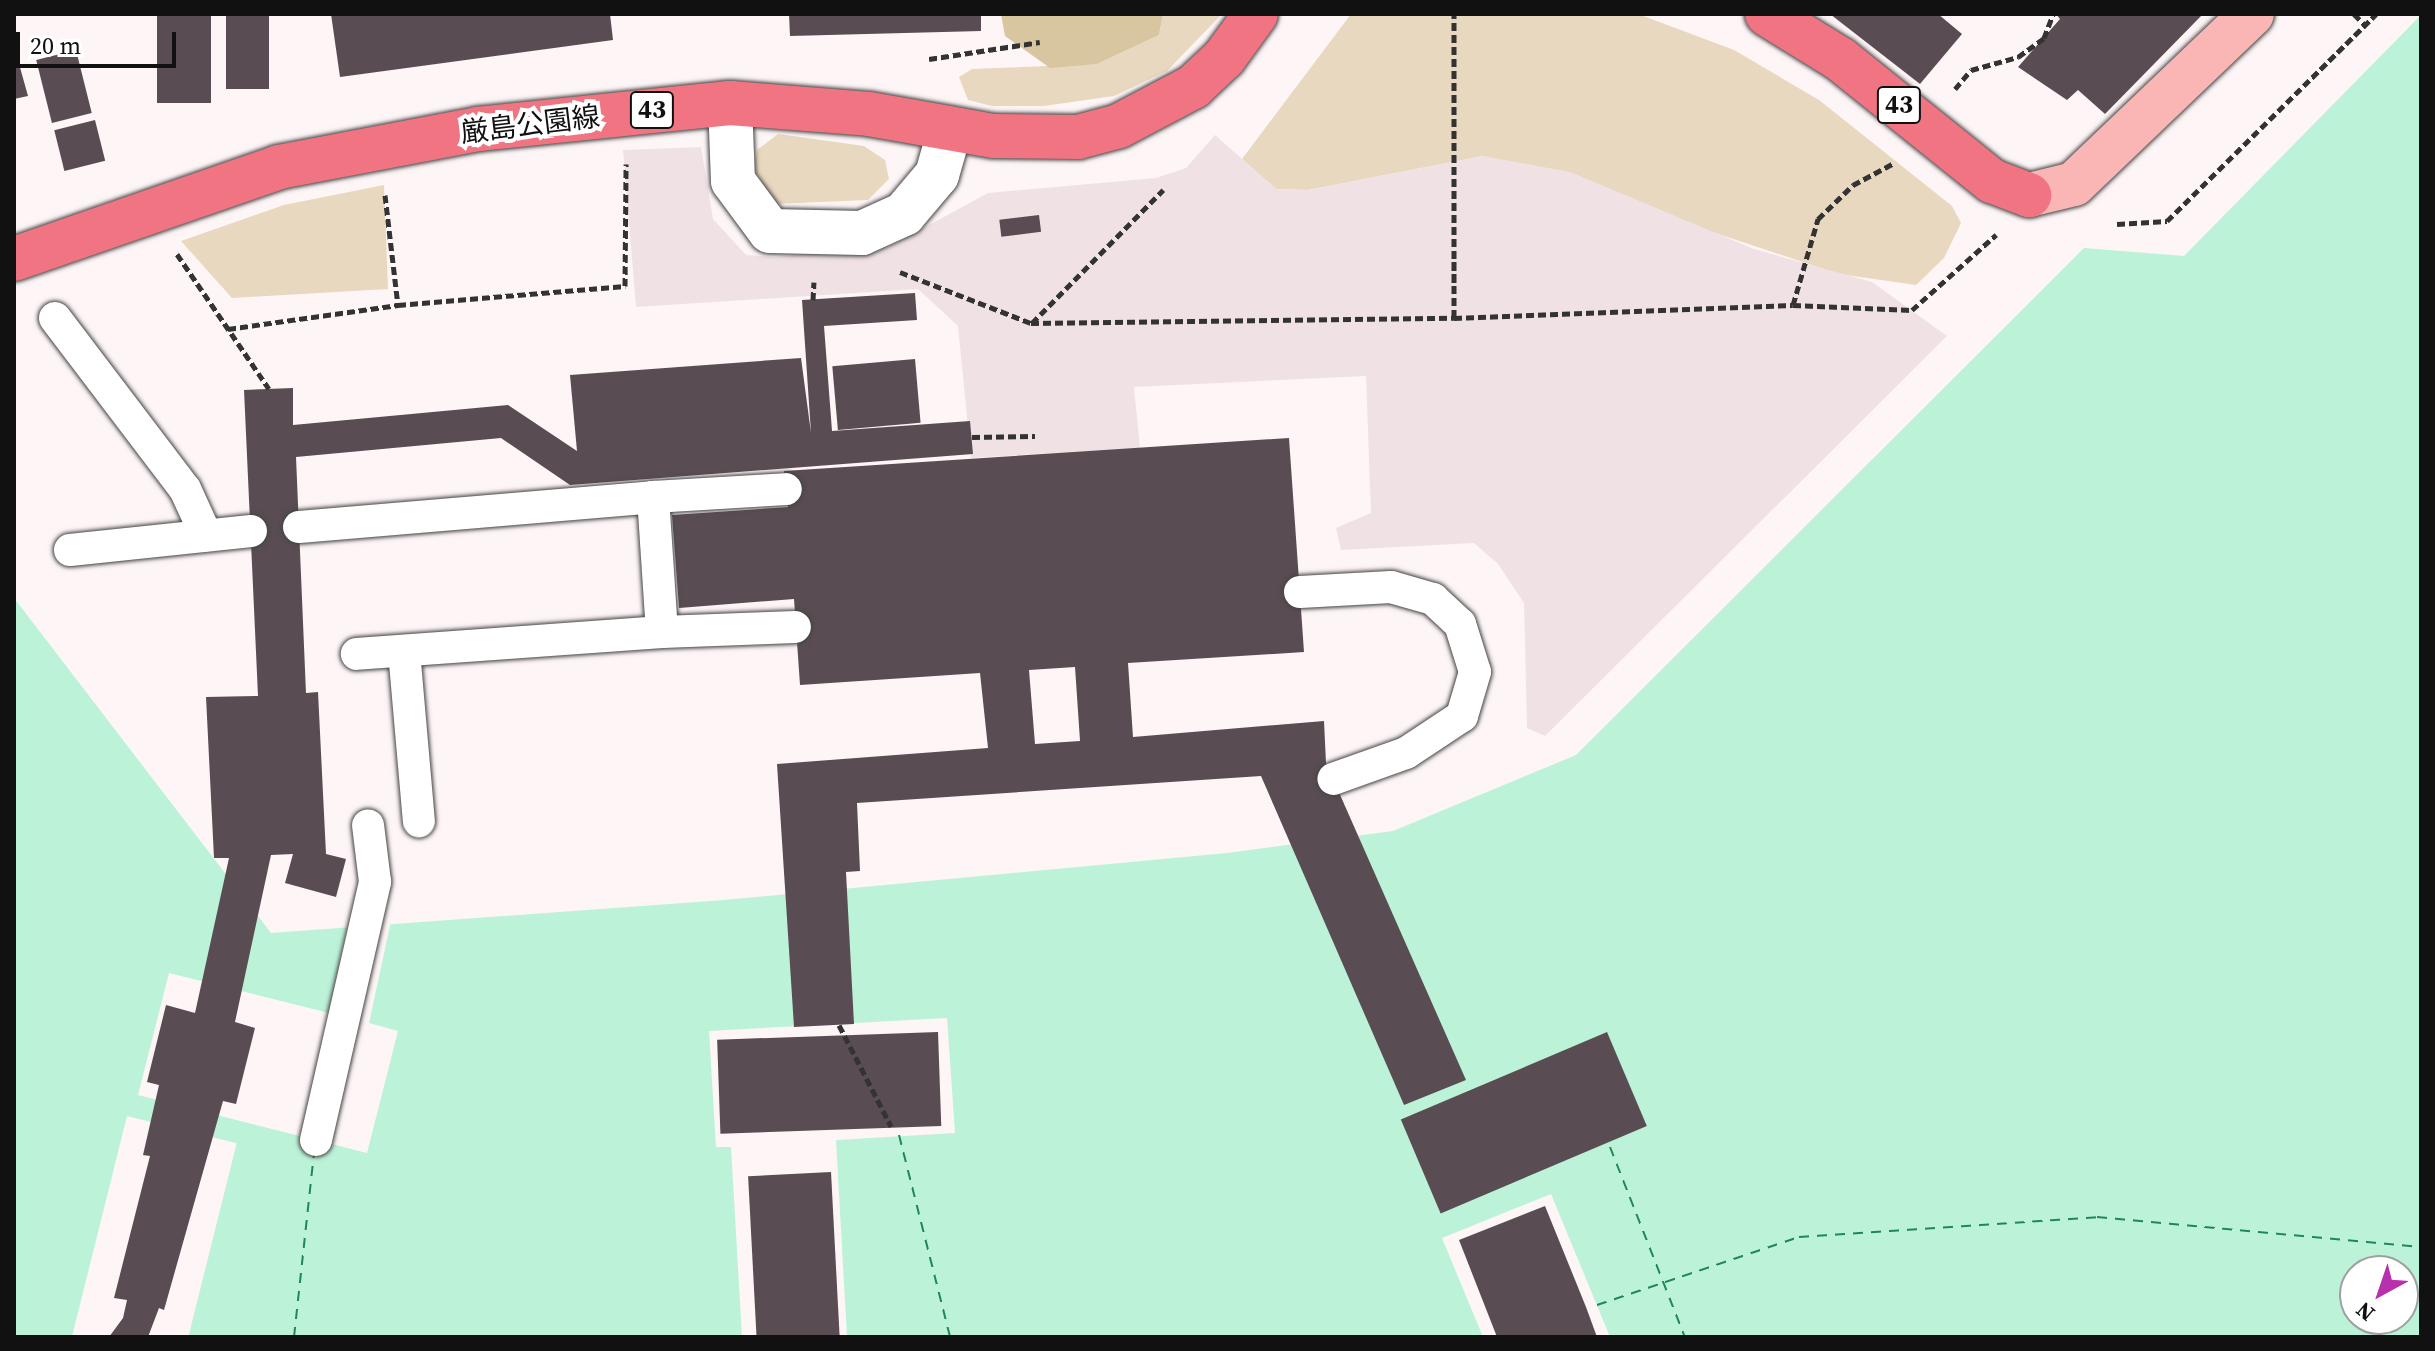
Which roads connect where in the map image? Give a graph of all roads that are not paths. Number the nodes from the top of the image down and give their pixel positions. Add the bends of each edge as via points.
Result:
1 (1256, 14) edge
2 (1767, 14) edge
3 (2252, 14) edge
4 (730, 103) junction
5 (950, 129) junction
6 (14, 259) edge
7 (55, 318) dead end
8 (786, 489) dead end
9 (653, 497) junction
10 (299, 527) dead end
11 (251, 531) dead end
12 (206, 535) junction
13 (70, 550) dead end
14 (1300, 592) dead end
15 (795, 627) dead end
16 (662, 632) junction
17 (404, 651) junction
18 (357, 654) dead end
19 (1333, 779) dead end
20 (419, 821) dead end
21 (368, 825) dead end
22 (316, 1140) dead end

1 - 5 main road, 厳島公園線 / 43 via 1224,58 1193,87 1119,126 1036,140
2 - 3 main road, 43 via 1840,59 1992,181 2029,195 2074,184
4 - 5 main road, 厳島公園線 / 43 via 814,108
4 - 5 street via 733,181 770,231 862,233 904,214 937,175
4 - 6 main road, 厳島公園線 / 43 via 377,144 279,167
7 - 12 lane via 185,489
8 - 9 lane
9 - 10 lane
9 - 16 lane
11 - 12 lane
12 - 13 lane
14 - 19 lane via 1391,587 1433,599 1460,624 1475,672 1462,716 1406,753
15 - 16 lane
16 - 17 lane
17 - 18 lane
17 - 20 lane
21 - 22 lane via 375,882

